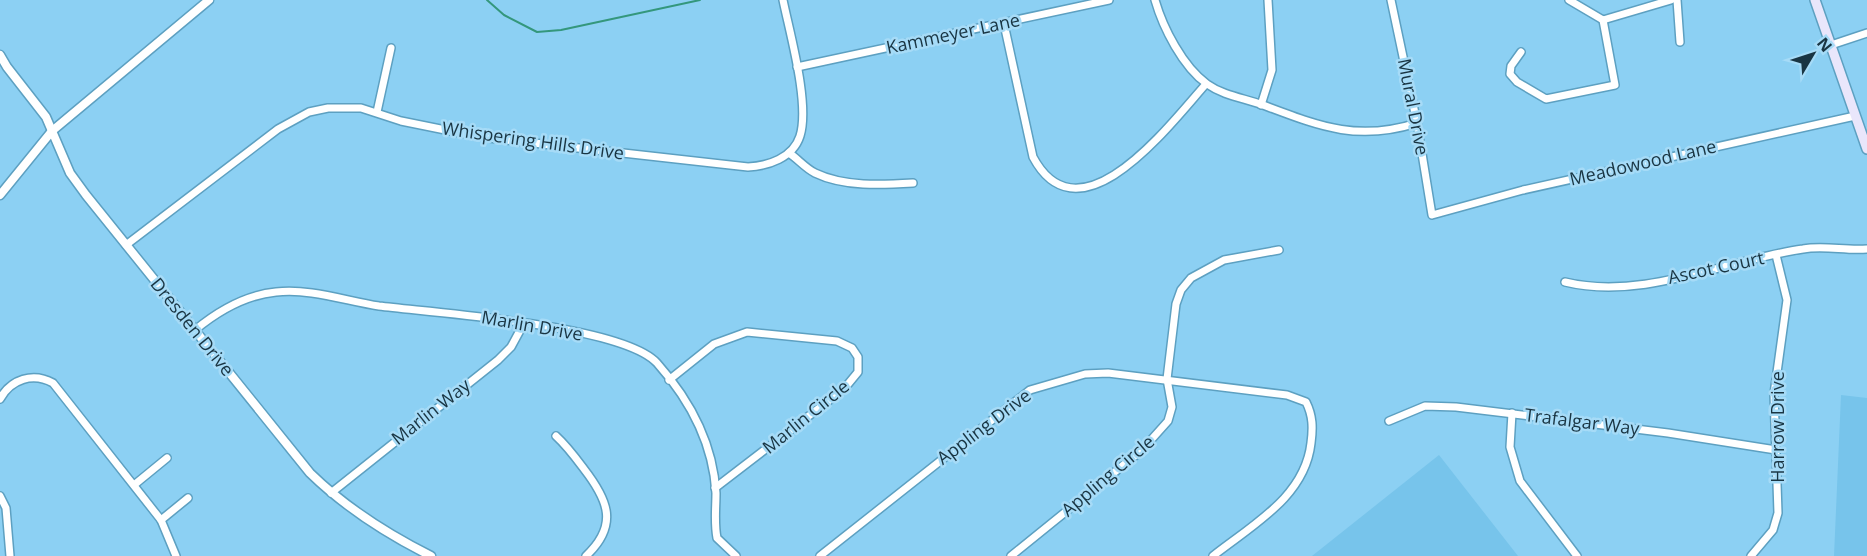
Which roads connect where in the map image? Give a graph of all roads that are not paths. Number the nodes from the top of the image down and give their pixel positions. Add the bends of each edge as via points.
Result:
1 (209, 0) edge
2 (783, 0) edge
3 (1109, 0) edge
4 (1155, 0) edge
5 (1268, 0) edge
6 (1391, 0) edge
7 (1569, 0) edge
8 (1671, 0) edge
9 (1677, 0) edge
10 (1815, 0) edge
11 (1654, 3) edge
12 (1603, 20) junction
13 (1004, 24) junction
14 (1867, 33) edge
15 (1680, 42) dead end
16 (1831, 45) junction
17 (391, 48) dead end
18 (1521, 52) dead end
19 (0, 54) edge
20 (797, 67) junction
21 (1206, 84) junction
22 (1261, 105) junction
23 (377, 112) junction
24 (1855, 116) junction
25 (1417, 123) junction
26 (52, 131) junction
27 (1867, 149) edge
28 (789, 153) junction
29 (913, 183) dead end
30 (0, 195) edge
31 (1432, 215) joint
32 (126, 245) junction
33 (1867, 249) edge
34 (1279, 250) dead end
35 (1776, 255) junction
36 (1565, 282) dead end
37 (524, 323) junction
38 (195, 330) junction
39 (1167, 379) junction
40 (669, 380) junction
41 (0, 399) edge
42 (1512, 413) junction
43 (1389, 421) dead end
44 (556, 436) dead end
45 (1776, 450) junction
46 (167, 458) dead end
47 (134, 485) junction
48 (715, 488) junction
49 (331, 493) junction
50 (0, 496) edge
51 (188, 498) dead end
52 (161, 520) junction
53 (10, 556) edge
54 (176, 556) edge
55 (431, 556) edge
56 (586, 556) edge
57 (735, 556) edge
58 (820, 556) edge
59 (1011, 556) edge
60 (1213, 556) edge
61 (1577, 556) edge
62 (1751, 556) edge

1 - 26 street
2 - 20 street
3 - 13 street, Kammeyer Lane
4 - 21 street via 1172,39
5 - 22 street via 1272,70
6 - 25 street, Mural Drive
7 - 12 street
8 - 11 street
9 - 15 street
10 - 16 main road
11 - 12 street
12 - 18 street via 1615,85 1546,99 1510,74
13 - 20 street, Kammeyer Lane
13 - 21 street via 1033,157 1040,170 1063,186 1089,188 1130,163
14 - 16 street
16 - 24 main road
17 - 23 street
19 - 26 street, Dresden Drive
20 - 28 street via 802,123 800,136
21 - 22 street via 1230,97
22 - 25 street via 1347,132 1372,133
23 - 28 street, Whispering Hills Drive via 480,137 748,167 764,166
23 - 32 street, Whispering Hills Drive via 328,108 293,119
24 - 27 main road
24 - 31 street, Meadowood Lane via 1523,190
25 - 31 street, Mural Drive
26 - 30 street
26 - 32 street, Dresden Drive via 70,173
28 - 29 street via 803,165 827,176 863,184
32 - 38 street, Dresden Drive
33 - 35 street, Ascot Court via 1817,247
34 - 39 street via 1224,260 1191,278 1176,304
35 - 36 street, Ascot Court via 1647,283 1599,286
35 - 45 street, Harrow Drive via 1787,300 1774,394
37 - 38 street, Marlin Drive via 278,292 238,302
37 - 40 street, Marlin Drive via 620,342 656,362
37 - 49 street, Marlin Way via 511,347 498,360
38 - 49 street, Dresden Drive via 310,473
39 - 58 street, Appling Drive via 1085,374 1030,390
39 - 59 street, Appling Circle via 1172,407 1158,434
39 - 60 street, Appling Drive via 1287,395 1306,402 1313,425 1304,474 1289,494
40 - 48 street, Marlin Drive via 703,430 711,451
40 - 48 street, Marlin Circle via 714,344 747,332 837,340 852,348 858,357 858,372 844,389
41 - 47 street via 15,382 27,377 42,377 53,383
42 - 43 street, Trafalgar Way via 1425,406
42 - 45 street, Trafalgar Way
42 - 61 street via 1510,447 1521,481
44 - 56 street via 605,499 605,534
45 - 62 street, Harrow Drive via 1778,513 1773,530
46 - 47 street
47 - 52 street
48 - 57 street, Marlin Drive via 717,538
49 - 55 street, Dresden Drive via 397,539
50 - 53 street via 6,508
51 - 52 street
52 - 54 street

